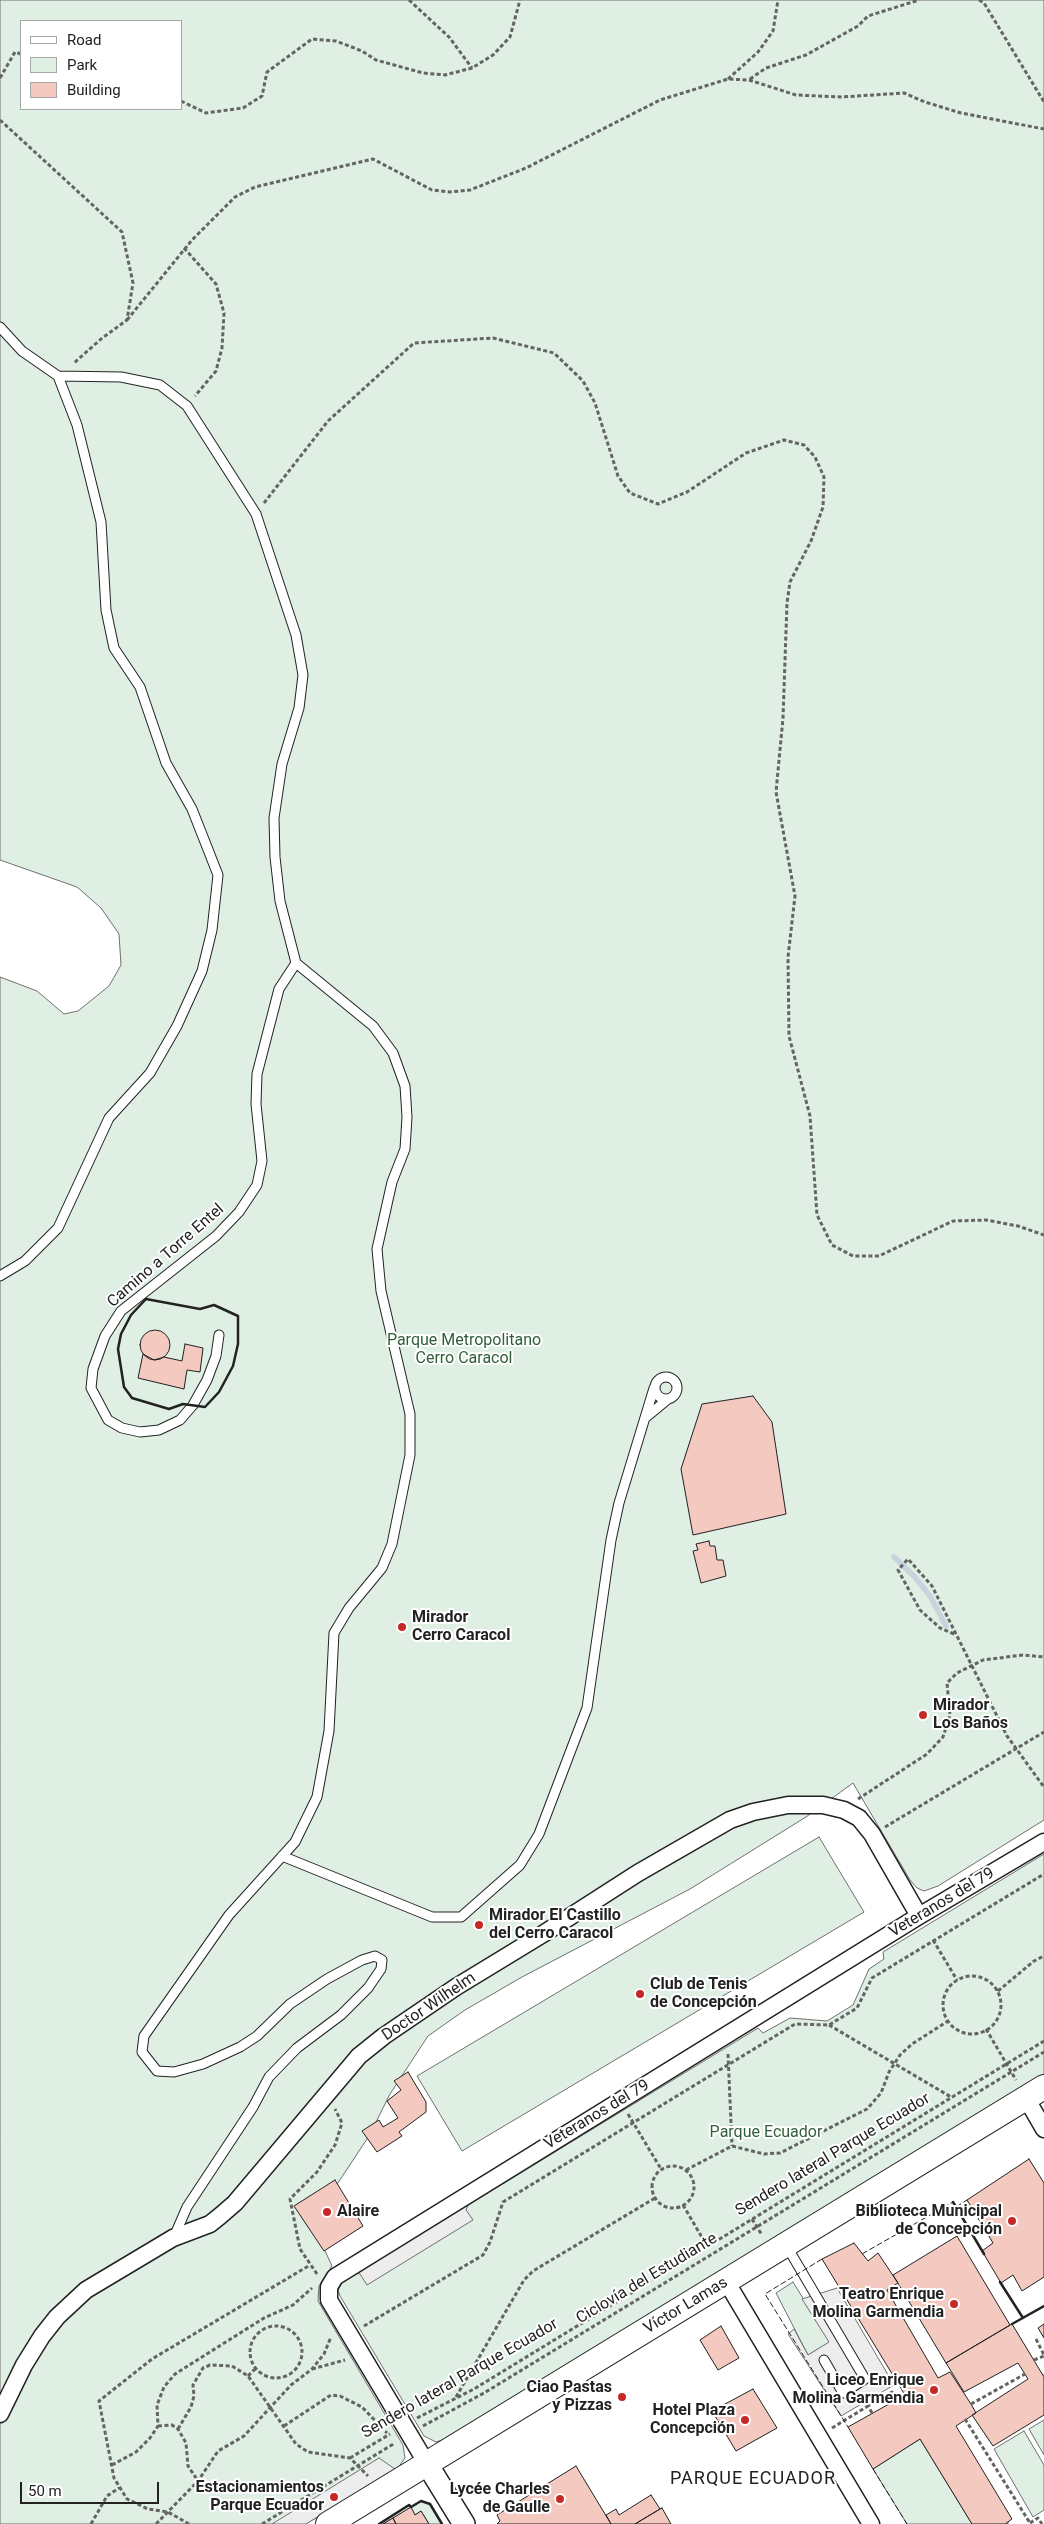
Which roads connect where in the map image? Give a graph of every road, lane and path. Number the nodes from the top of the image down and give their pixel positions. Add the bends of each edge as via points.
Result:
1 (409, 0) edge
2 (520, 0) edge
3 (778, 0) edge
4 (919, 0) edge
5 (979, 0) edge
6 (20, 54) edge
7 (472, 68) junction
8 (0, 78) edge
9 (728, 79) junction
10 (750, 80) junction
11 (182, 101) edge
12 (1044, 102) edge
13 (0, 120) edge
14 (1044, 129) edge
15 (184, 248) junction
16 (128, 320) junction
17 (0, 327) edge
18 (58, 376) junction
19 (187, 406) junction
20 (256, 514) junction
21 (296, 963) junction
22 (1044, 1235) edge
23 (0, 1276) edge
24 (219, 1335) dead end
25 (654, 1388) junction
26 (668, 1399) junction
27 (644, 1419) junction
28 (954, 1634) junction
29 (1044, 1657) edge
30 (972, 1666) junction
31 (1044, 1732) edge
32 (1016, 1747) junction
33 (1044, 1786) edge
34 (844, 1810) junction
35 (872, 1834) junction
36 (1044, 1842) edge
37 (282, 1856) junction
38 (1044, 1874) edge
39 (919, 1916) junction
40 (933, 1940) junction
41 (1044, 1956) edge
42 (957, 1980) junction
43 (998, 1991) junction
44 (948, 2021) junction
45 (829, 2025) junction
46 (986, 2029) junction
47 (725, 2037) junction
48 (1044, 2041) edge
49 (1044, 2052) edge
50 (729, 2064) junction
51 (893, 2064) junction
52 (1007, 2064) junction
53 (1035, 2092) edge
54 (327, 2093) junction
55 (952, 2097) junction
56 (619, 2102) junction
57 (634, 2123) junction
58 (1044, 2129) edge
59 (732, 2146) junction
60 (661, 2169) junction
61 (686, 2170) junction
62 (655, 2198) junction
63 (683, 2205) junction
64 (173, 2238) junction
65 (786, 2245) junction
66 (707, 2246) junction
67 (310, 2265) junction
68 (320, 2277) dead end
69 (726, 2281) junction
70 (314, 2285) dead end
71 (340, 2317) junction
72 (364, 2327) dead end
73 (1036, 2339) dead end
74 (1044, 2356) edge
75 (363, 2357) junction
76 (824, 2360) dead end
77 (1034, 2360) dead end
78 (256, 2368) junction
79 (312, 2369) junction
80 (1024, 2374) dead end
81 (248, 2376) junction
82 (855, 2386) junction
83 (456, 2398) junction
84 (897, 2399) dead end
85 (971, 2404) dead end
86 (270, 2406) junction
87 (868, 2406) junction
88 (872, 2413) dead end
89 (0, 2414) edge
90 (965, 2419) dead end
91 (158, 2426) junction
92 (284, 2426) junction
93 (178, 2429) junction
94 (407, 2430) junction
95 (389, 2435) junction
96 (818, 2435) junction
97 (350, 2458) junction
98 (427, 2464) junction
99 (112, 2465) junction
100 (198, 2481) junction
101 (119, 2488) junction
102 (382, 2491) junction
103 (168, 2512) junction
104 (91, 2524) edge
105 (156, 2524) edge
106 (190, 2524) edge
107 (262, 2524) edge
108 (328, 2524) edge
109 (464, 2524) edge
110 (871, 2524) edge
111 (1029, 2524) edge
112 (1042, 2524) edge

1 - 7 path via 449,37
2 - 7 path via 510,37 493,55
3 - 9 path via 773,31 758,52
4 - 10 path via 868,16 858,26 806,56 766,68
5 - 12 path via 984,3
6 - 8 path via 15,52
7 - 11 path via 445,76 423,73 376,60 336,41 312,39 267,72 262,96 243,108 206,113
9 - 10 path
9 - 15 path via 660,100 526,168 470,190 432,190 373,159 255,187 235,197
10 - 14 path via 796,95 842,97 904,93 961,112
13 - 16 path via 122,232 133,283
15 - 16 path
15 - 19 path via 216,284 224,313 222,348 216,371
16 - 18 path via 101,338
17 - 18 lane via 22,351
18 - 19 lane via 120,378 160,385
18 - 23 lane via 78,424 101,522 106,610 114,648 140,687 166,763 192,809 218,875 212,930 202,970 177,1026 150,1073 109,1118 58,1228 25,1261
19 - 20 lane
20 - 21 lane via 296,635 303,675 299,708 282,764 274,818 280,902
20 - 22 path via 328,421 414,343 493,338 554,353 583,381 595,403 618,476 630,493 658,504 687,492 746,453 784,440 804,445 815,457 824,477 823,507 811,541 790,582 786,603 783,718 776,792 795,896 788,956 789,1036 810,1116 817,1215 832,1245 853,1256 879,1256 953,1221 986,1220
21 - 24 lane, Camino a Torre Entel via 279,989 257,1074 256,1104 262,1161 257,1185 239,1212 216,1236 121,1311 104,1336 91,1388 108,1420 122,1428 140,1432 159,1430 180,1420 207,1380 216,1356
21 - 37 lane via 373,1026 393,1053 405,1086 405,1149 392,1182 377,1249 381,1291 410,1414 410,1454 392,1544 382,1568 349,1608 334,1634 329,1731 317,1796 295,1842
25 - 26 lane via 660,1398
25 - 26 lane via 657,1380 671,1377 678,1387
25 - 27 lane
26 - 27 lane
27 - 37 lane via 611,1540 587,1708 539,1834 520,1864 461,1917 432,1917
28 - 28 path via 940,1628 920,1610 898,1570 908,1559 932,1586 949,1617
28 - 30 path
29 - 30 path via 1002,1657 983,1660
30 - 32 path via 1007,1736
30 - 34 path via 957,1673 947,1683 950,1715 943,1737 927,1754
31 - 32 path
32 - 33 path
32 - 35 path
34 - 35 street, Doctor Wilhelm via 859,1818
34 - 54 street, Doctor Wilhelm via 822,1805 788,1805 730,1820 638,1873 456,1987 359,2056
35 - 39 street, Doctor Wilhelm
36 - 39 street, Veteranos del 79
37 - 64 lane via 229,1915 144,2036 142,2052 148,2061 157,2071 174,2072 203,2064 257,2036 290,2004 362,1960 375,1956 382,1960 381,1969 342,2015 297,2048 269,2077 187,2208
38 - 40 path
39 - 47 street, Veteranos del 79
40 - 42 path
40 - 45 path via 872,1978 857,2008
41 - 43 path
42 - 43 path via 975,1976 984,1978
42 - 44 path via 945,1994 944,2012
43 - 46 path via 1001,2009 998,2018
44 - 46 path via 968,2033
44 - 51 path via 912,2044
45 - 50 path via 795,2024
45 - 51 path
46 - 52 path
47 - 50 path
47 - 56 street, Veteranos del 79
48 - 52 path, Sendero lateral Parque Ecuador
49 - 94 path, Ciclovía del Estudiante via 484,2393
50 - 57 path
50 - 59 path
51 - 55 path
51 - 59 path via 874,2103 867,2109 780,2153 764,2154
52 - 53 path
52 - 55 path, Sendero lateral Parque Ecuador
53 - 58 street
53 - 65 main road, Víctor Lamas
54 - 64 street, Doctor Wilhelm via 235,2203 210,2224
54 - 67 path via 342,2123 335,2145 316,2172 290,2199 300,2249
55 - 66 path, Sendero lateral Parque Ecuador
56 - 57 path
56 - 71 street, Veteranos del 79 via 338,2274 330,2283 328,2296
57 - 60 path
57 - 72 path via 503,2202 483,2255
59 - 61 path
60 - 61 path via 671,2166
60 - 62 path via 652,2181
61 - 63 path via 692,2177 694,2191
62 - 63 path via 668,2207
62 - 83 path via 533,2271 524,2280
63 - 66 path
64 - 89 street, Doctor Wilhelm via 86,2290 58,2317 24,2365
65 - 69 main road, Víctor Lamas
65 - 82 lane via 865,2379
66 - 83 path, Sendero lateral Parque Ecuador
67 - 68 path
67 - 99 path via 152,2359 99,2401
69 - 96 street
69 - 98 main road, Víctor Lamas
70 - 91 path via 293,2305 264,2318 175,2374 164,2387 157,2405
71 - 75 street, Veteranos del 79
71 - 79 path via 324,2354
73 - 74 path
74 - 77 path
75 - 79 path
75 - 94 street, Veteranos del 79
76 - 82 lane via 843,2393
78 - 78 path via 270,2377 286,2376 293,2371 299,2365 302,2348 295,2334 281,2326 259,2332 250,2346
78 - 81 path
79 - 86 path
80 - 85 path
81 - 86 path
81 - 93 path via 232,2366 210,2365 203,2368 193,2385 191,2406
82 - 87 path
83 - 94 path, Sendero lateral Parque Ecuador
84 - 87 path via 892,2392
86 - 92 path
86 - 100 path via 244,2436 218,2451
87 - 88 path
87 - 96 path
90 - 111 path
91 - 93 path via 172,2425
91 - 99 path via 136,2452
92 - 95 path via 331,2396 340,2396 362,2407
92 - 97 path via 296,2444 308,2452
93 - 100 path via 186,2443 188,2466
94 - 95 path, Sendero lateral Parque Ecuador
94 - 98 street, Veteranos del 79
94 - 107 path, Ciclovía del Estudiante
95 - 97 path, Sendero lateral Parque Ecuador
96 - 110 street
97 - 102 path
98 - 102 main road, Víctor Lamas
98 - 109 street
99 - 101 path
100 - 103 path
101 - 103 path via 127,2499 148,2509
101 - 104 path via 107,2496
102 - 108 main road, Víctor Lamas
103 - 105 path
103 - 106 path
111 - 112 path via 1038,2518

